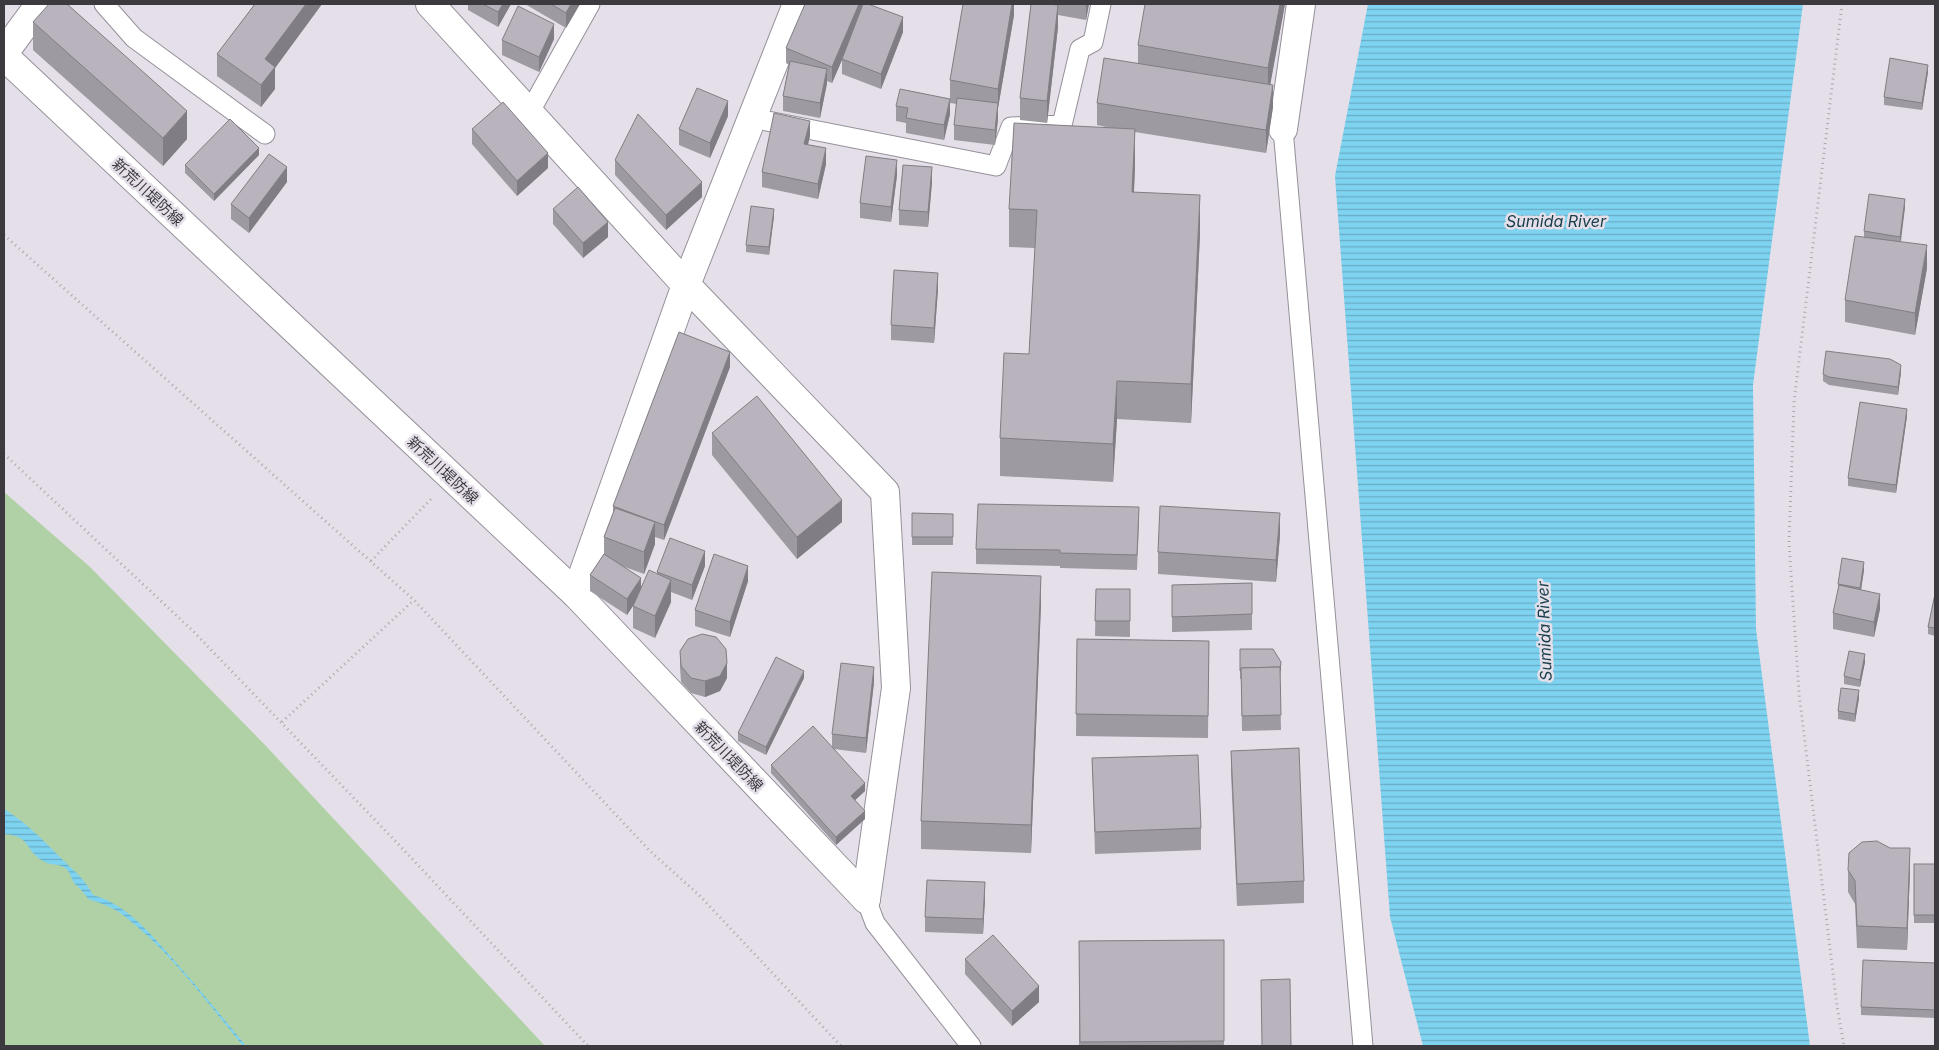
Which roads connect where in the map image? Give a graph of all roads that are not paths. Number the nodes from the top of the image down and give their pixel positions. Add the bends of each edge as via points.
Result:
1 (40, 4) edge
2 (104, 4) edge
3 (430, 4) edge
4 (590, 4) edge
5 (798, 4) edge
6 (1101, 4) edge
7 (1301, 4) edge
8 (4, 55) edge
9 (529, 112) junction
10 (752, 118) junction
11 (1283, 129) joint
12 (265, 134) dead end
13 (686, 285) junction
14 (576, 594) junction
15 (866, 900) junction
16 (971, 1046) edge
17 (1363, 1046) edge

1 - 8 street
2 - 12 lane via 134,38
3 - 9 street
4 - 9 lane
5 - 10 street
6 - 10 lane via 1093,42 1080,49 1062,125 1011,127 996,166
7 - 11 street
8 - 14 street, 新荒川堤防線
9 - 13 street
10 - 13 street
11 - 17 lane
13 - 14 street
13 - 15 street via 885,492 896,688
14 - 15 street, 新荒川堤防線
15 - 16 lane via 875,923

